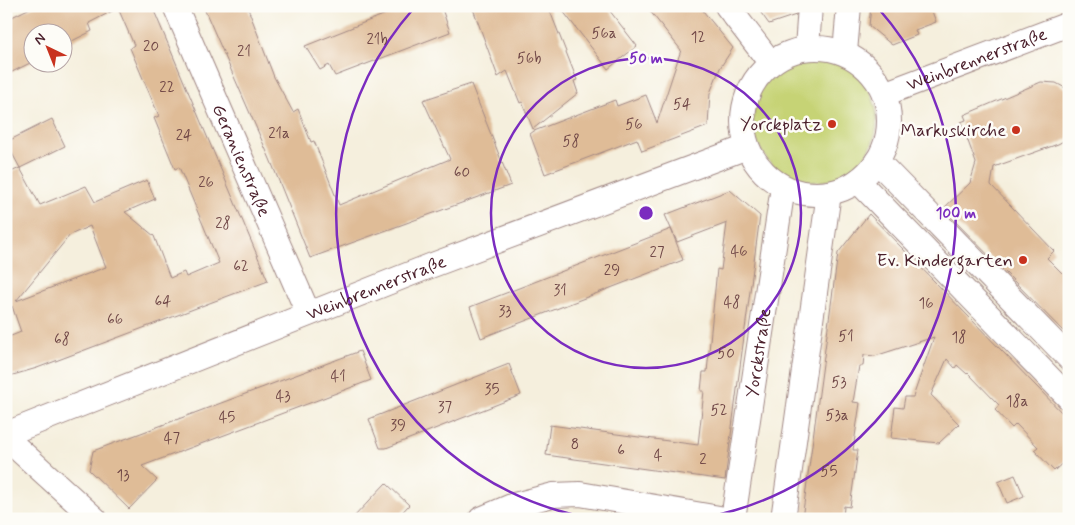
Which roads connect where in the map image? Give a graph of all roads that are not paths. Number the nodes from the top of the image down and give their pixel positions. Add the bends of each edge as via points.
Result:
1 (175, 6) edge
2 (727, 6) edge
3 (810, 6) edge
4 (848, 6) edge
5 (1065, 31) edge
6 (807, 48) junction
7 (844, 52) junction
8 (770, 62) junction
9 (884, 94) junction
10 (747, 148) junction
11 (877, 161) junction
12 (858, 181) junction
13 (783, 187) junction
14 (829, 193) junction
15 (308, 313) junction
16 (1069, 358) edge
17 (1065, 387) edge
18 (6, 434) edge
19 (6, 438) edge
20 (95, 519) edge
21 (480, 519) edge
22 (725, 519) edge
23 (733, 519) edge
24 (783, 519) edge

1 - 15 street, Geranienstraße
2 - 8 street
3 - 6 street
4 - 7 street
5 - 9 street, Weinbrennerstraße
6 - 7 street
6 - 8 street
7 - 9 street via 869,72
8 - 10 street via 750,87 743,116
9 - 11 street via 888,132
10 - 13 street via 763,172
10 - 15 street, Weinbrennerstraße
11 - 12 street
11 - 16 street
12 - 14 street
12 - 17 street
13 - 14 street via 807,194
13 - 23 street, Yorckstraße
14 - 24 street
15 - 18 street, Weinbrennerstraße
19 - 20 street
21 - 22 street via 514,504 553,494 580,494

